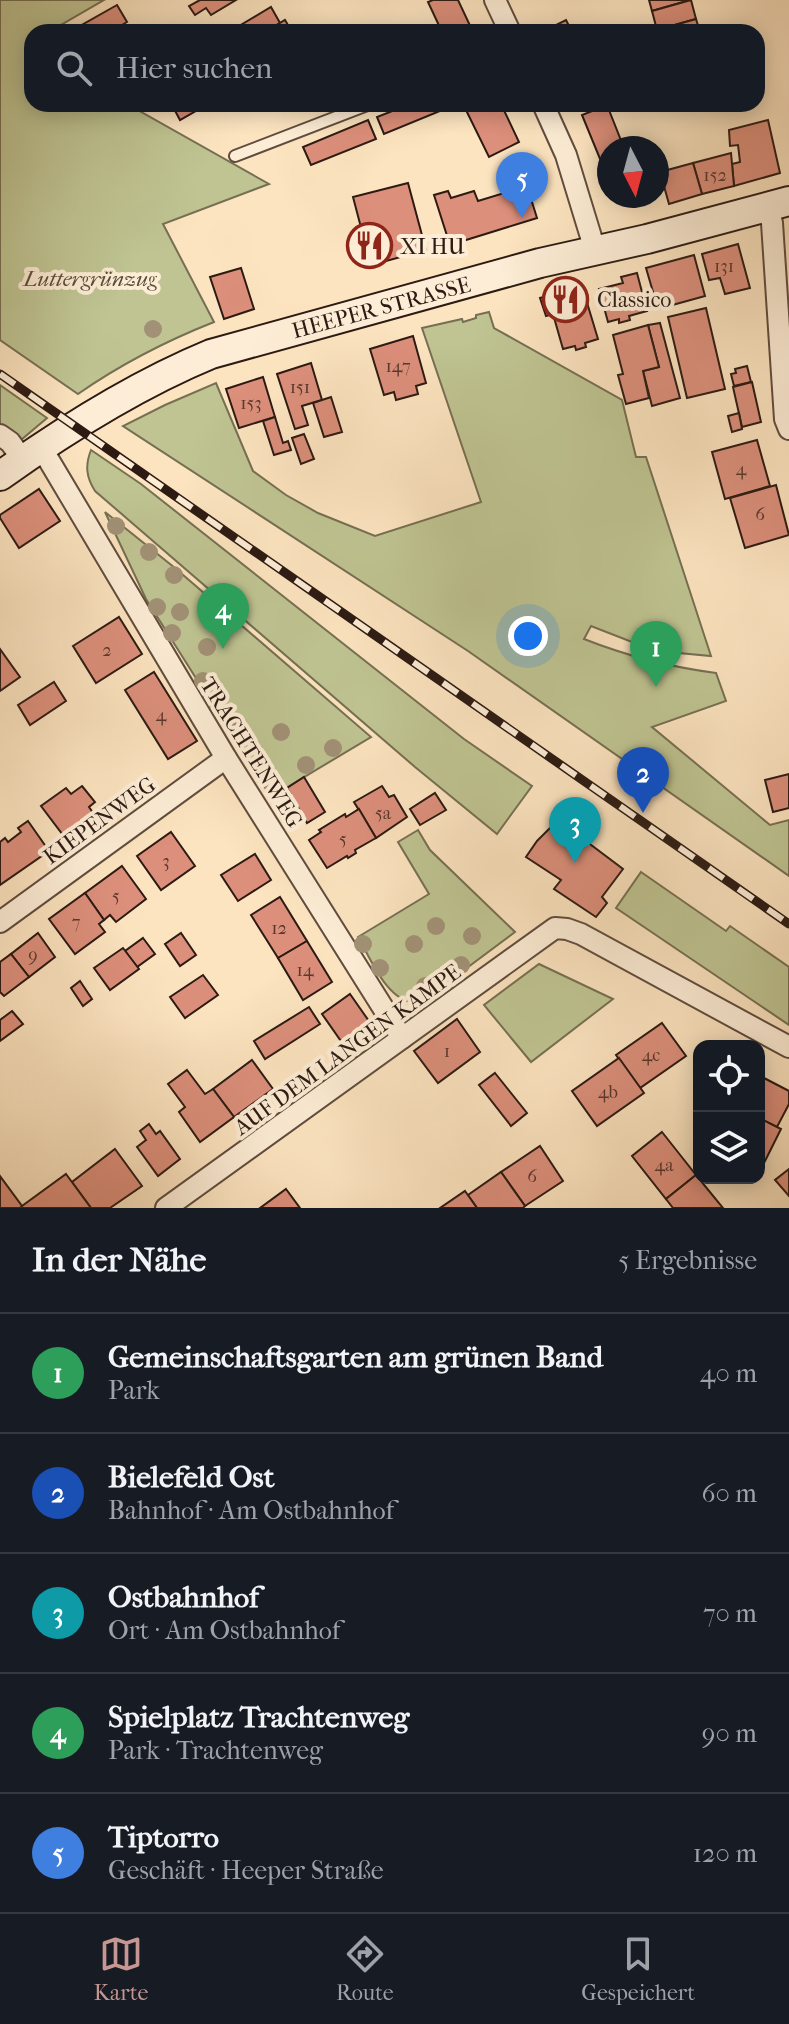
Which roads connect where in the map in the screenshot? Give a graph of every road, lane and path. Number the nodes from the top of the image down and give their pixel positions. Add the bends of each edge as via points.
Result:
1 (495, 0) edge
2 (506, 24) edge
3 (349, 112) edge
4 (547, 112) edge
5 (235, 156) dead end
6 (778, 204) edge
7 (595, 250) junction
8 (789, 429) edge
9 (0, 435) edge
10 (21, 461) edge
11 (226, 758) junction
12 (0, 922) edge
13 (402, 1038) junction
14 (789, 1047) edge
15 (166, 1208) edge

1 - 2 street
3 - 5 lane
4 - 7 street via 566,155
6 - 7 main road, HEEPER STRASSE
6 - 8 street via 772,223
7 - 10 main road, HEEPER STRASSE via 211,354 120,399
9 - 10 street, TRACHTENWEG
10 - 11 street, TRACHTENWEG
11 - 12 street, KIEPENWEG
11 - 13 street, TRACHTENWEG
13 - 14 street, AUF DEM LANGEN KAMPE via 555,928 581,934
13 - 15 street, AUF DEM LANGEN KAMPE

